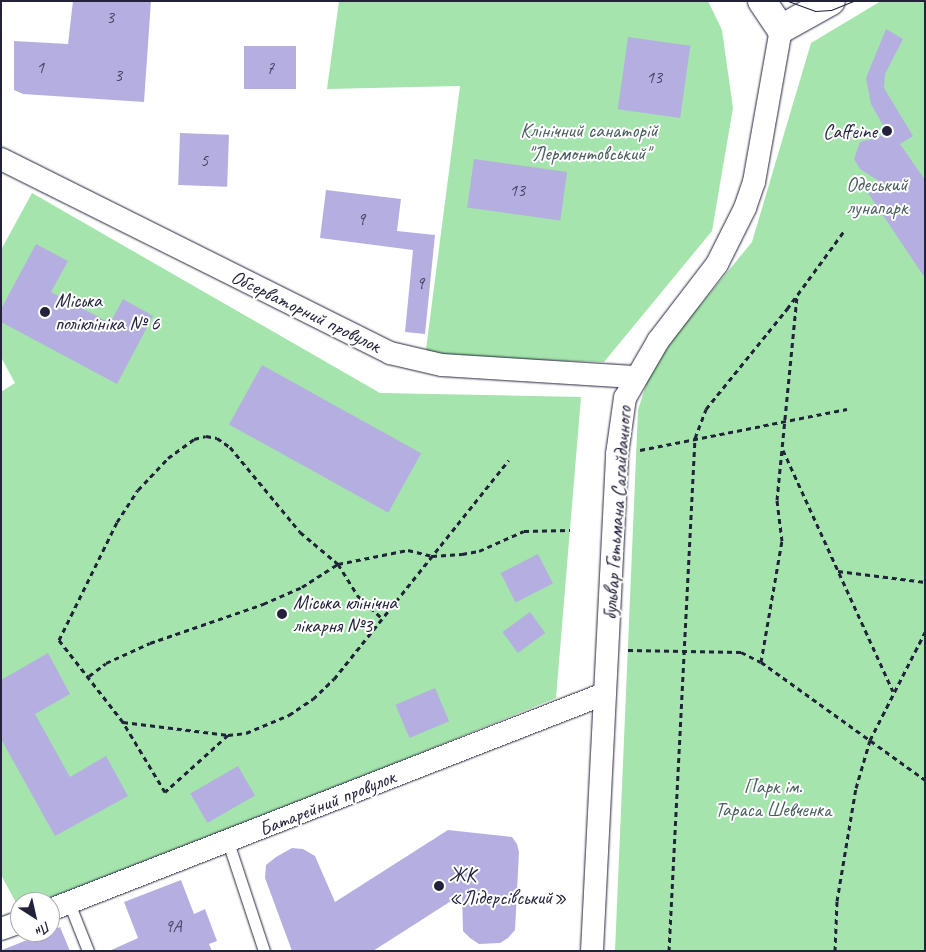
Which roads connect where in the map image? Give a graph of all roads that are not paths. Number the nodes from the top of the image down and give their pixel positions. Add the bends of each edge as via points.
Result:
1 (762, 1) edge
2 (831, 1) edge
3 (781, 29) junction
4 (1, 158) edge
5 (634, 378) junction
6 (604, 694) junction
7 (228, 842) junction
8 (60, 906) edge
9 (88, 951) edge
10 (264, 951) edge
11 (592, 951) edge

1 - 3 street
2 - 3 street
3 - 5 street, бульвар Гетьмана Сагайдачного via 754,182 745,208 717,264
4 - 5 street, Обсерваторний провулок via 390,353 442,365
5 - 6 street, бульвар Гетьмана Сагайдачного via 625,398 618,454
6 - 7 street, Батарейний провулок
6 - 11 street, бульвар Гетьмана Сагайдачного
7 - 8 street, Батарейний провулок
7 - 10 lane
8 - 9 lane

